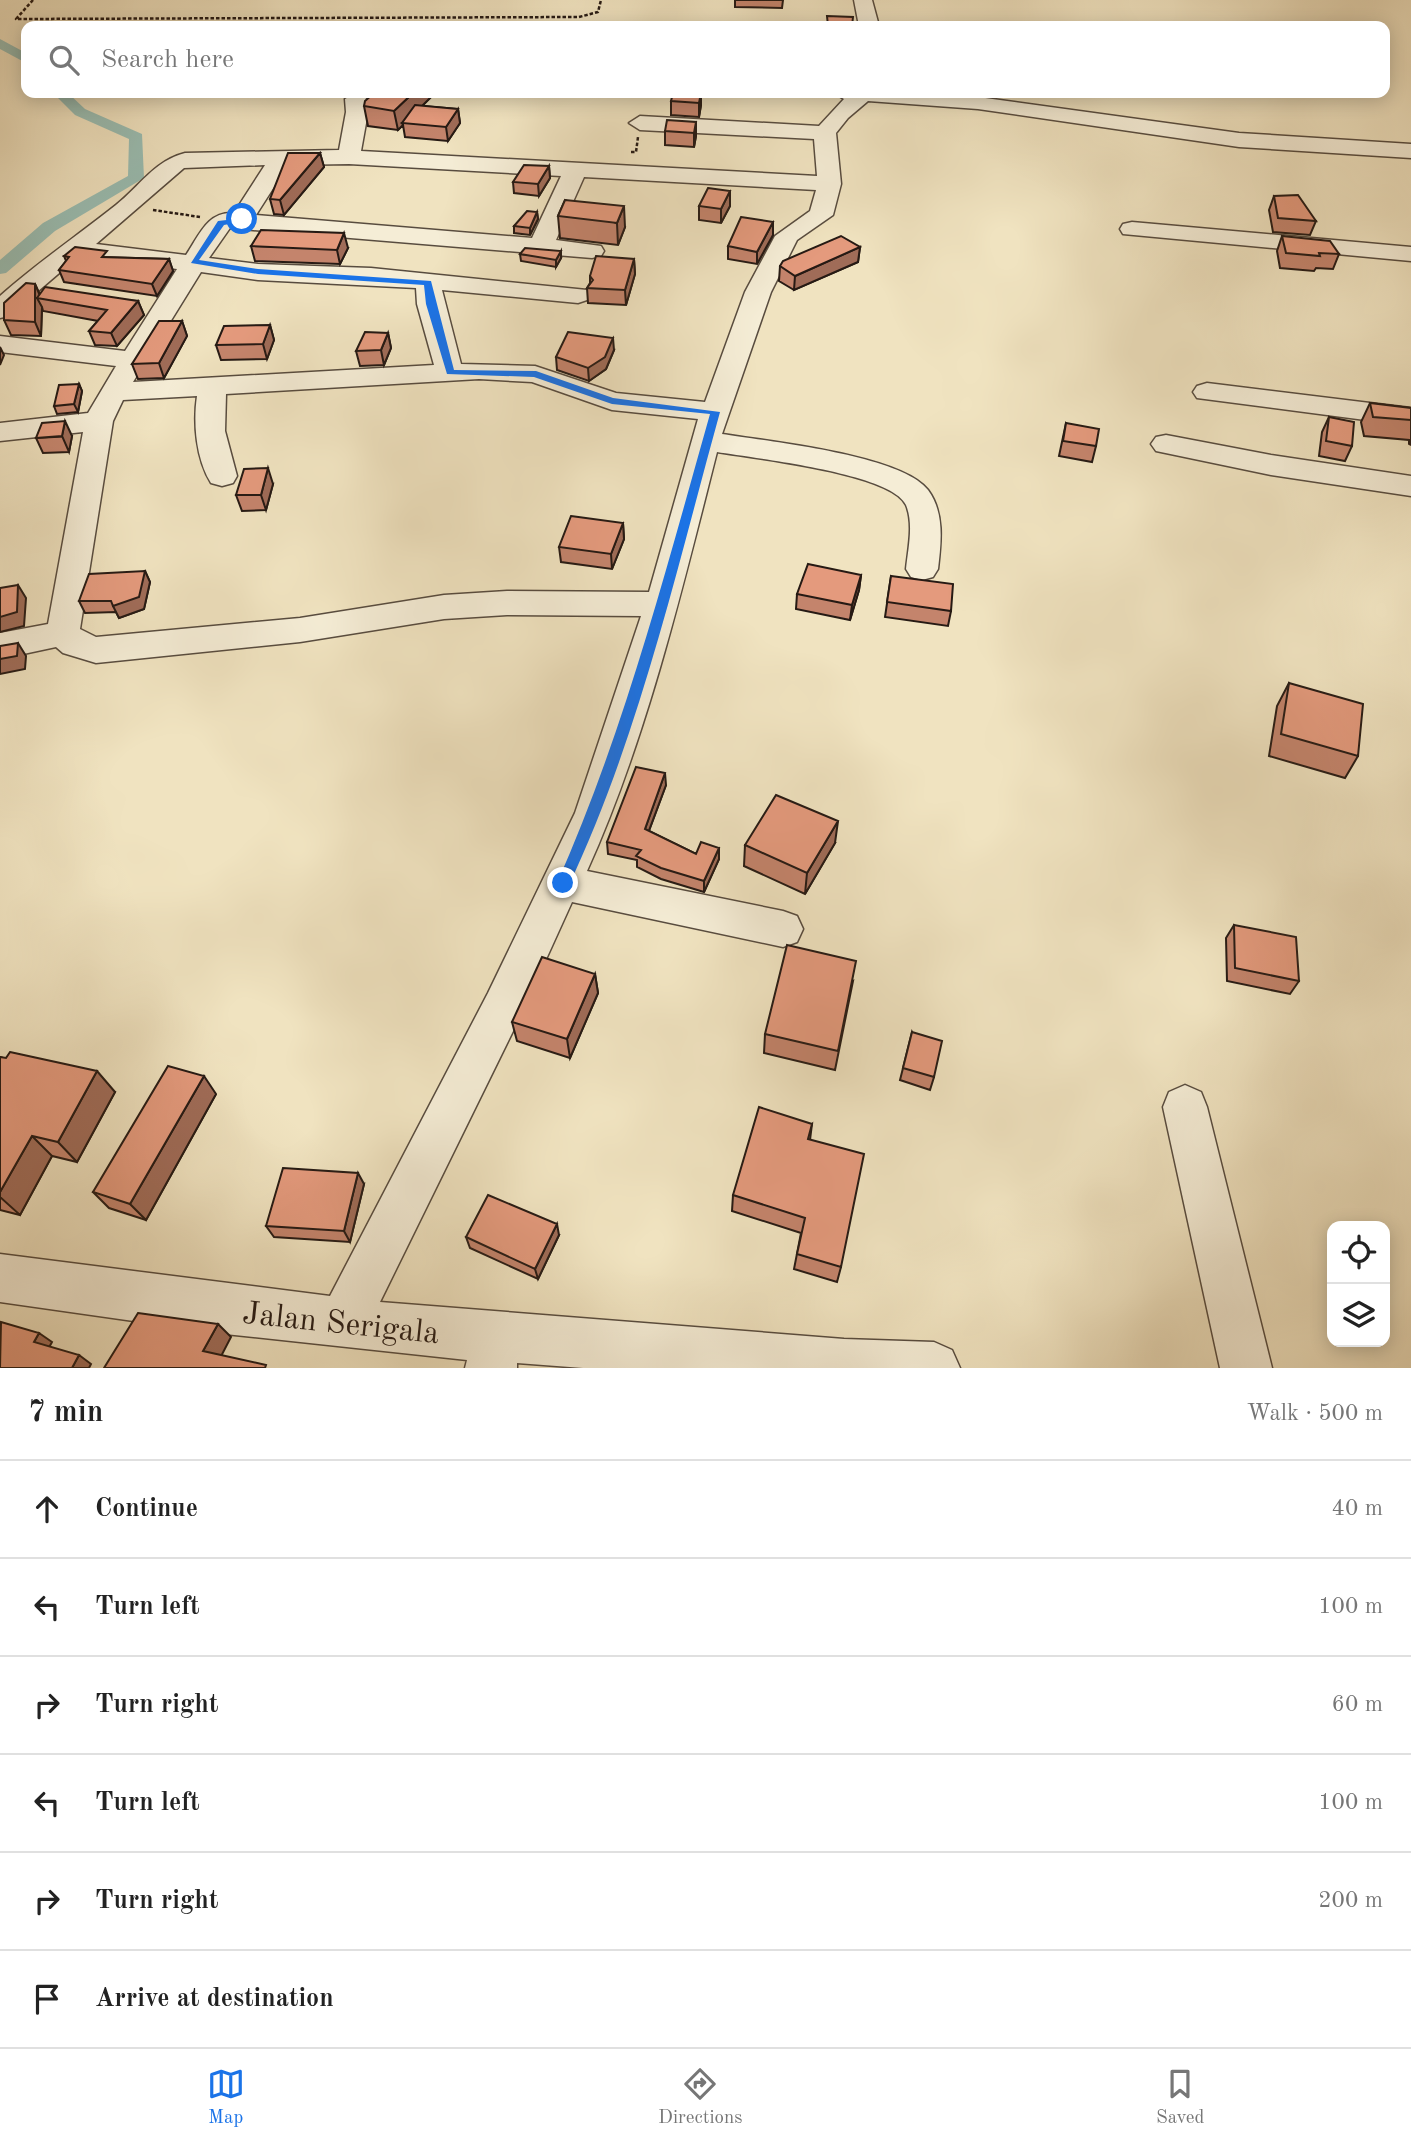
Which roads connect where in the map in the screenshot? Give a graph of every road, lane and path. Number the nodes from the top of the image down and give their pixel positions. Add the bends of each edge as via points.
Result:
1 (33, 0) edge
2 (601, 0) edge
3 (863, 0) edge
4 (868, 21) edge
5 (854, 98) edge
6 (918, 98) edge
7 (356, 99) dead end
8 (640, 123) joint
9 (825, 133) junction
10 (1411, 151) edge
11 (624, 152) dead end
12 (282, 157) junction
13 (349, 157) junction
14 (576, 169) junction
15 (829, 184) junction
16 (128, 206) junction
17 (233, 220) junction
18 (1132, 229) dead end
19 (541, 246) junction
20 (72, 247) junction
21 (592, 251) dead end
22 (1411, 254) edge
23 (194, 262) junction
24 (428, 282) junction
25 (25, 286) junction
26 (62, 292) edge
27 (578, 295) dead end
28 (139, 304) edge
29 (166, 308) junction
30 (0, 310) edge
31 (0, 344) edge
32 (134, 360) junction
33 (450, 372) junction
34 (214, 386) junction
35 (113, 392) junction
36 (1208, 392) dead end
37 (1411, 417) edge
38 (99, 421) junction
39 (710, 426) junction
40 (0, 432) edge
41 (1166, 444) dead end
42 (222, 476) dead end
43 (1411, 486) edge
44 (922, 569) dead end
45 (662, 604) junction
46 (63, 633) junction
47 (0, 646) edge
48 (563, 883) junction
49 (783, 929) dead end
50 (1185, 1107) dead end
51 (0, 1278) edge
52 (343, 1324) junction
53 (494, 1352) edge
54 (844, 1366) edge
55 (934, 1368) edge
56 (1246, 1368) edge

1 - 2 path via 16,19 579,17 598,12
3 - 4 street
5 - 9 street
6 - 10 street via 1239,140
7 - 13 street via 358,112
8 - 9 street
8 - 11 path via 636,152
9 - 15 street
12 - 13 street
12 - 16 street via 172,164
12 - 17 street
13 - 14 street
14 - 15 street
14 - 19 street
15 - 39 street via 821,215 796,228 777,251
16 - 17 path
16 - 20 street
17 - 19 street
17 - 23 street via 217,226
18 - 22 street
19 - 21 street
20 - 23 street
20 - 25 street
23 - 24 street via 258,272
23 - 29 street
24 - 27 street
24 - 33 street
25 - 26 street
25 - 30 street
28 - 29 street
29 - 32 street
31 - 32 street
32 - 35 street
33 - 34 street
33 - 39 street via 536,374 612,401
34 - 35 street
34 - 42 street via 209,402 212,436
35 - 38 street
36 - 37 street
38 - 40 street
38 - 46 street
39 - 44 street via 903,482 918,497 925,527
39 - 45 street
41 - 43 street
45 - 46 street via 444,607 300,630 96,650 75,644
45 - 48 street via 594,813
46 - 47 street
48 - 49 street
48 - 52 street
50 - 56 street
51 - 52 street, Jalan Serigala
52 - 53 street, Jalan Serigala
53 - 54 street, Jalan Serigala
54 - 55 street, Jalan Serigala

